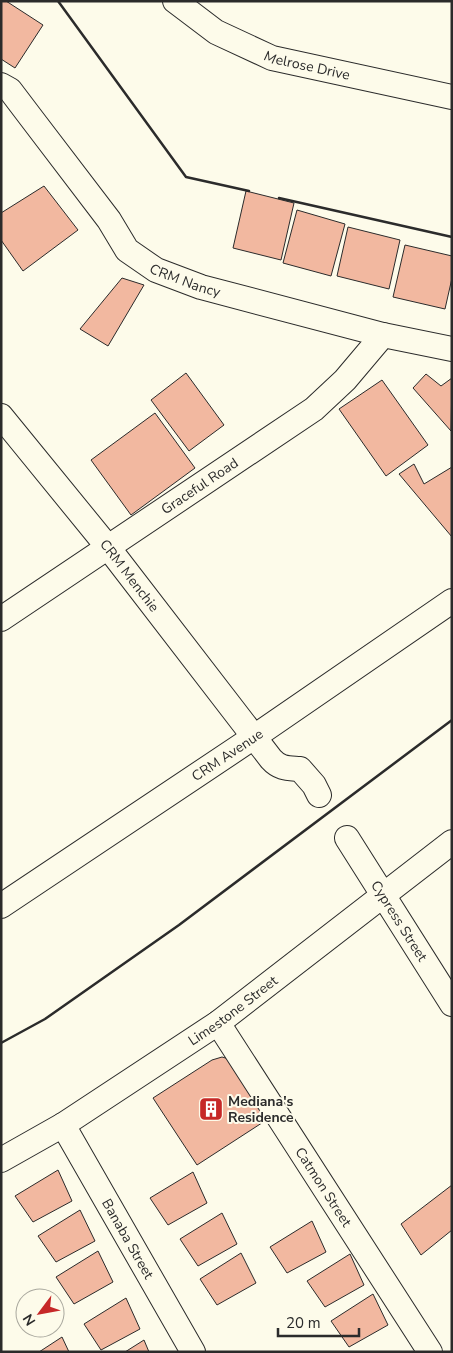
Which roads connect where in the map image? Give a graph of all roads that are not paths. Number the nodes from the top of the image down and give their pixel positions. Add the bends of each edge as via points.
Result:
1 (174, 1) edge
2 (1, 85) edge
3 (452, 97) edge
4 (382, 335) junction
5 (452, 349) edge
6 (1, 416) edge
7 (108, 546) junction
8 (452, 600) edge
9 (1, 619) edge
10 (254, 737) junction
11 (319, 795) dead end
12 (346, 838) dead end
13 (452, 842) edge
14 (383, 895) junction
15 (1, 906) edge
16 (452, 1004) edge
17 (218, 1023) junction
18 (63, 1125) junction
19 (1, 1160) edge
20 (193, 1352) edge
21 (430, 1352) edge

1 - 3 street, Melrose Drive via 216,32 272,58
2 - 4 street, CRM Nancy via 10,90 109,220 127,250 156,270 201,287
4 - 5 street, CRM Nancy
4 - 7 street, Graceful Road via 345,380 314,408
6 - 7 street, CRM Menchie
7 - 9 street, Graceful Road
7 - 10 street, CRM Menchie
8 - 10 street, CRM Avenue
10 - 11 street, CRM Menchie via 276,765 300,769
10 - 15 street, CRM Avenue
12 - 14 street, Cypress Street
13 - 14 street, Limestone Street
14 - 16 street, Cypress Street
14 - 17 street, Limestone Street
17 - 18 street, Limestone Street
17 - 21 street, Catmon Street
18 - 19 street, Limestone Street
18 - 20 street, Banaba Street

